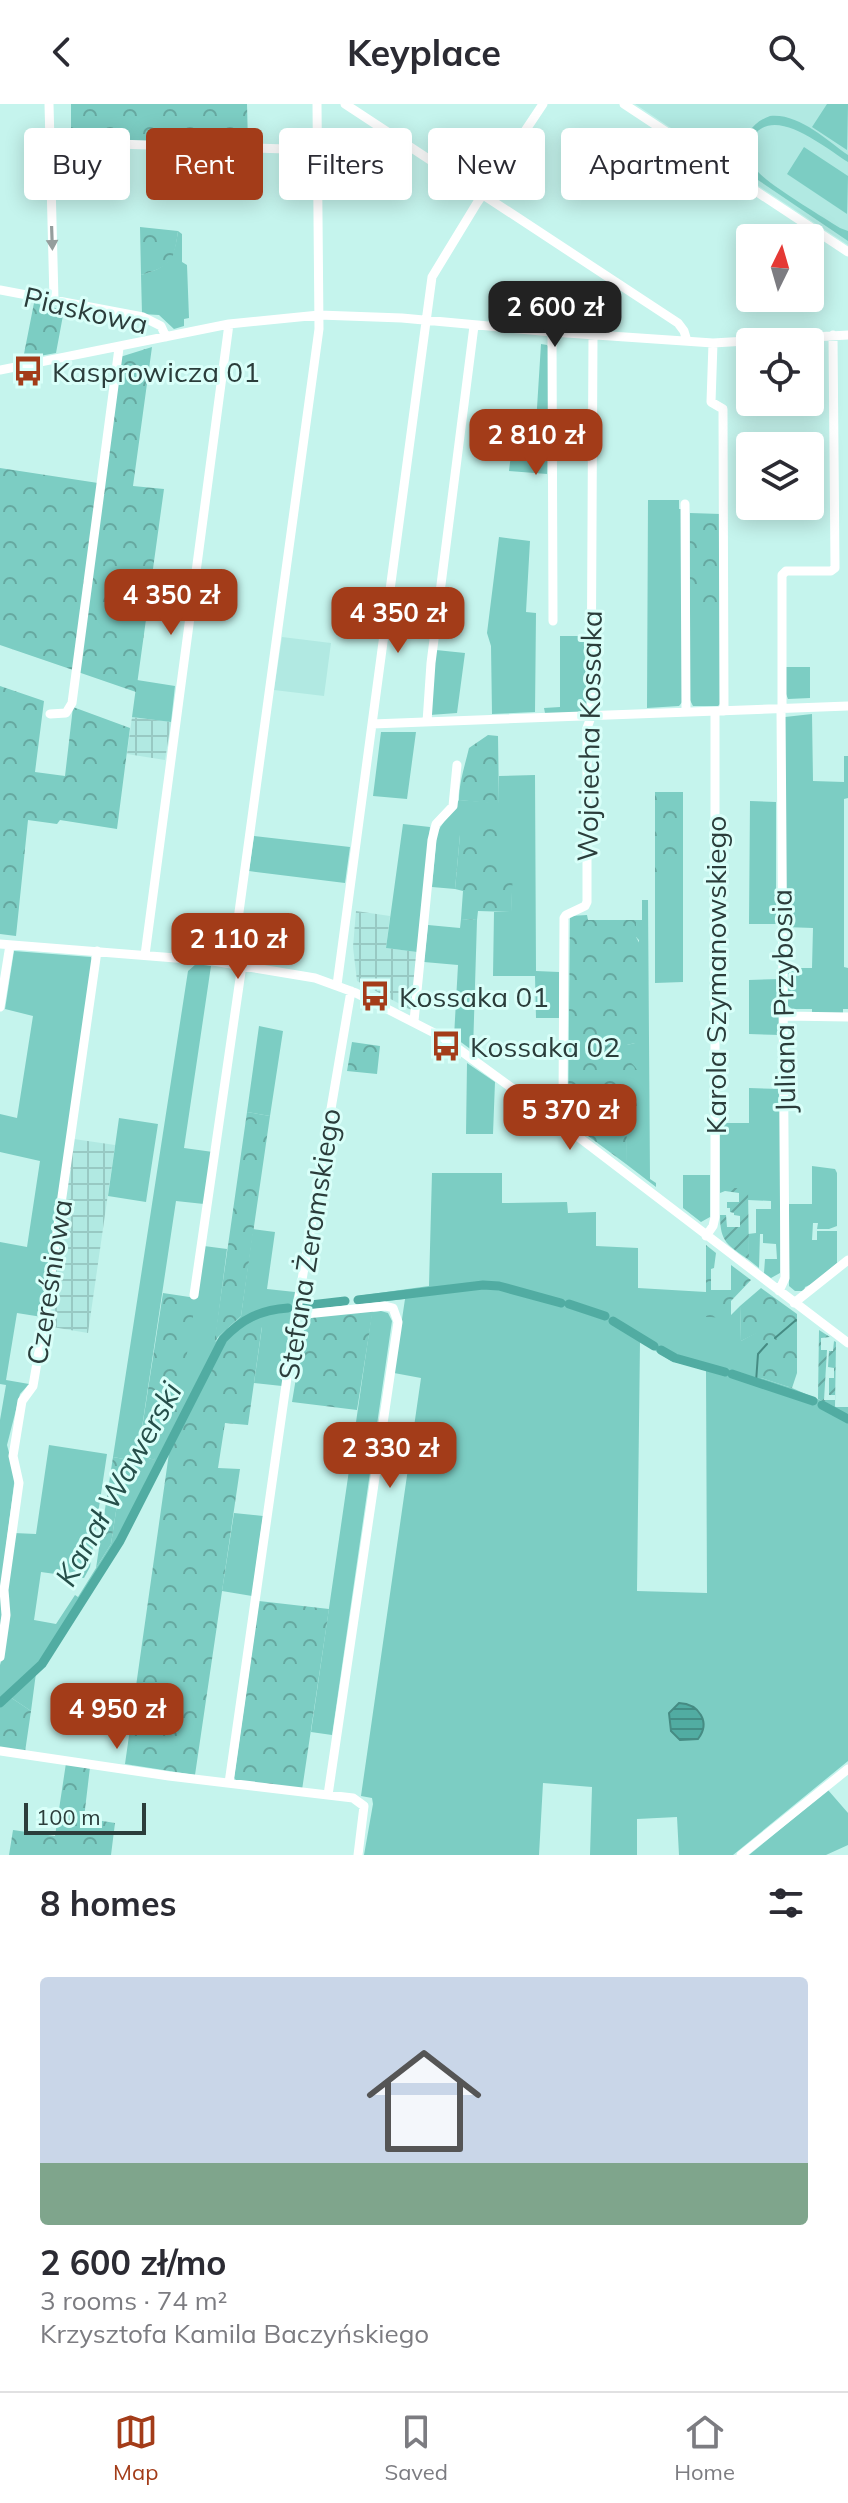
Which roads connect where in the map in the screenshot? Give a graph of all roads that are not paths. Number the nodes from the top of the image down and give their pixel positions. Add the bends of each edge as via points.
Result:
1 (49, 104) edge
2 (317, 104) edge
3 (345, 104) edge
4 (543, 104) edge
5 (624, 104) edge
6 (49, 128) edge
7 (318, 128) edge
8 (527, 128) edge
9 (130, 144) edge
10 (279, 149) edge
11 (428, 158) edge
12 (51, 200) edge
13 (319, 200) edge
14 (479, 200) edge
15 (492, 200) edge
16 (848, 252) edge
17 (0, 290) edge
18 (54, 300) junction
19 (319, 315) junction
20 (425, 321) junction
21 (229, 324) junction
22 (474, 326) junction
23 (552, 332) junction
24 (593, 335) junction
25 (833, 335) junction
26 (848, 335) edge
27 (166, 337) junction
28 (687, 341) junction
29 (713, 343) junction
30 (119, 348) junction
31 (0, 370) edge
32 (685, 504) dead end
33 (553, 621) dead end
34 (848, 706) edge
35 (782, 709) junction
36 (719, 711) junction
37 (686, 712) junction
38 (50, 714) dead end
39 (591, 717) junction
40 (427, 722) junction
41 (372, 724) junction
42 (457, 765) dead end
43 (5, 945) edge
44 (97, 951) junction
45 (145, 955) junction
46 (237, 964) junction
47 (337, 985) junction
48 (351, 991) junction
49 (0, 1007) edge
50 (785, 1016) junction
51 (848, 1017) edge
52 (414, 1021) junction
53 (557, 1121) junction
54 (706, 1236) junction
55 (848, 1260) edge
56 (779, 1291) junction
57 (194, 1295) dead end
58 (794, 1303) junction
59 (296, 1315) junction
60 (848, 1343) edge
61 (0, 1657) edge
62 (0, 1751) edge
63 (848, 1769) edge
64 (229, 1783) junction
65 (328, 1795) junction
66 (358, 1855) edge
67 (741, 1855) edge

1 - 6 street
2 - 7 street
3 - 11 street
4 - 8 street
5 - 16 street
9 - 10 street
12 -> 18 street
13 - 19 street
14 - 20 street via 432,277
15 - 28 street via 678,323
17 - 18 street, Piaskowa
18 - 27 street, Piaskowa via 143,317 161,326
19 - 20 street
19 - 21 street
19 - 46 street
20 - 22 street
20 - 41 street
21 - 27 street
21 - 45 street
22 - 23 street
22 - 40 street
23 - 24 street
23 - 33 street
24 - 28 street
24 - 39 street, Wojciecha Kossaka
25 - 26 street
25 - 29 street
25 - 35 street, Juliana Przybosia via 835,568 782,575
27 - 30 street
28 - 29 street
29 - 36 street, Karola Szymanowskiego via 711,402 723,409
30 - 31 street
30 - 38 street via 72,703 66,713
32 - 37 street
34 - 35 street
35 - 36 street
35 - 50 street, Juliana Przybosia
36 - 37 street
36 - 54 street, Karola Szymanowskiego via 715,1217
37 - 39 street
39 - 40 street
39 - 53 street, Wojciecha Kossaka via 587,902 564,918 563,1106
40 - 41 street
41 - 47 street
42 - 52 street via 453,806 436,824 432,840
43 - 44 street
43 - 49 street
44 - 45 street
44 - 61 street, Czereśniowa via 45,1316 13,1456 19,1483
45 - 46 street
46 - 47 street
46 - 57 street
47 - 48 street
48 - 52 street
48 - 59 street, Stefana Żeromskiego
50 - 51 street
50 - 56 street, Juliana Przybosia via 785,1278
52 - 53 street
53 - 54 street
54 - 56 street
55 - 58 street
56 - 58 street
58 - 60 street
59 - 64 street, Stefana Żeromskiego
59 - 65 street via 385,1306 393,1308 398,1322
62 - 64 street
63 - 67 street
64 - 65 street
65 - 66 street via 353,1798 364,1806

